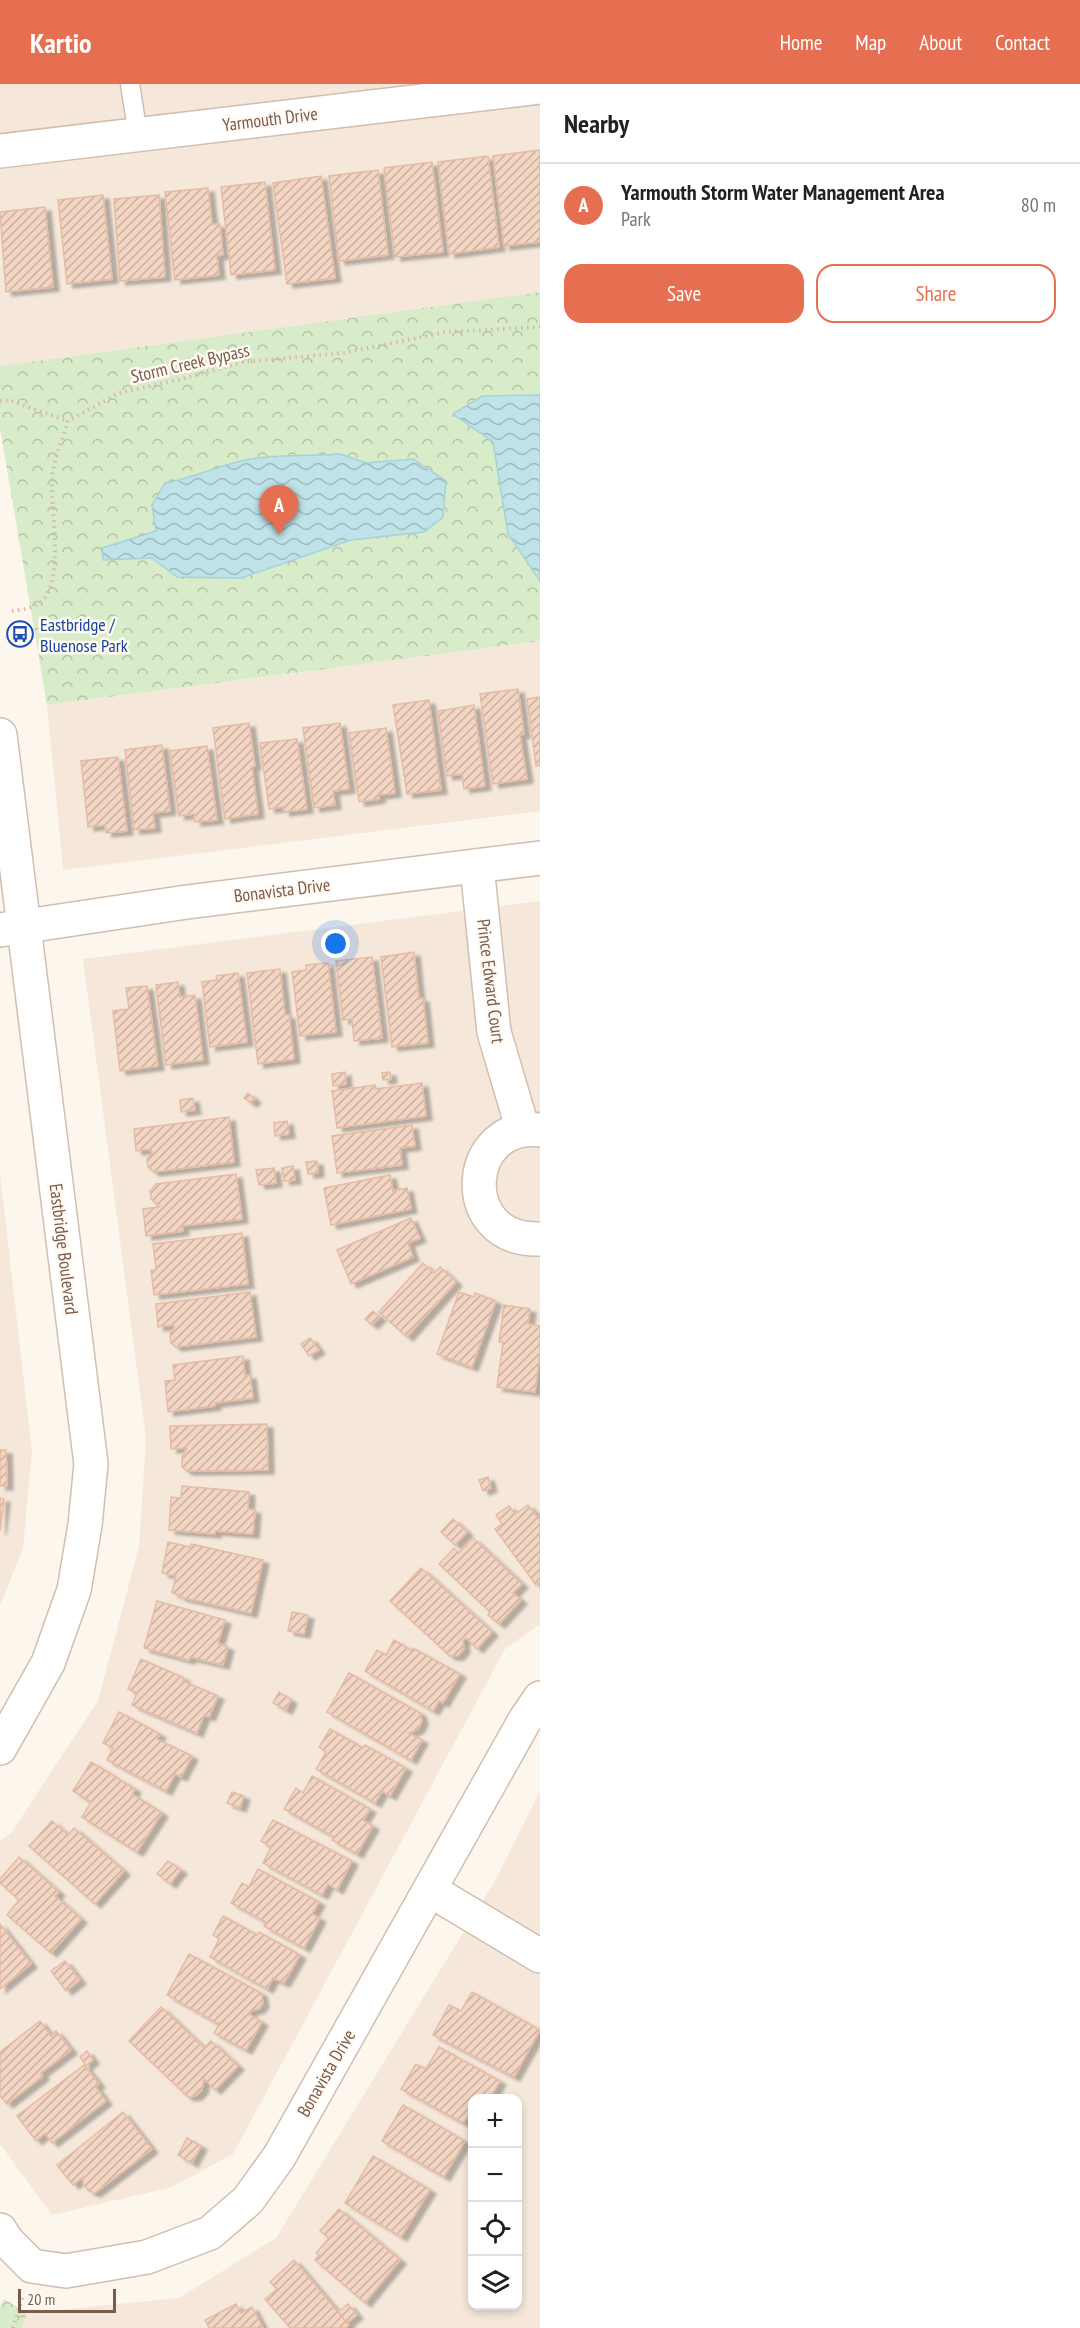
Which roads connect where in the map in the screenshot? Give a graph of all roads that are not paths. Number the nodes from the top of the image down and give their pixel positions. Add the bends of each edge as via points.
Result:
1 (130, 84) edge
2 (540, 87) edge
3 (138, 135) junction
4 (0, 151) edge
5 (0, 735) edge
6 (540, 858) edge
7 (477, 866) junction
8 (12, 928) edge
9 (532, 1130) edge
10 (540, 1239) edge
11 (540, 1698) edge
12 (0, 1748) edge
13 (430, 1890) junction
14 (540, 1956) edge
15 (0, 2230) edge

1 - 3 lane
2 - 3 street, Yarmouth Drive
3 - 4 street, Yarmouth Drive
5 - 8 street, Eastbridge Boulevard
6 - 7 street, Bonavista Drive
7 - 8 street, Bonavista Drive
7 - 9 street, Prince Edward Court via 494,1032
8 - 12 street, Eastbridge Boulevard via 91,1464 86,1525 74,1590 48,1663
9 - 10 street, Prince Edward Court via 506,1137 490,1149 479,1172 478,1191 484,1211 496,1226 525,1240
11 - 13 street, Bonavista Drive
13 - 14 street
13 - 15 street, Bonavista Drive via 279,2157 248,2200 210,2233 147,2257 66,2271 32,2266

